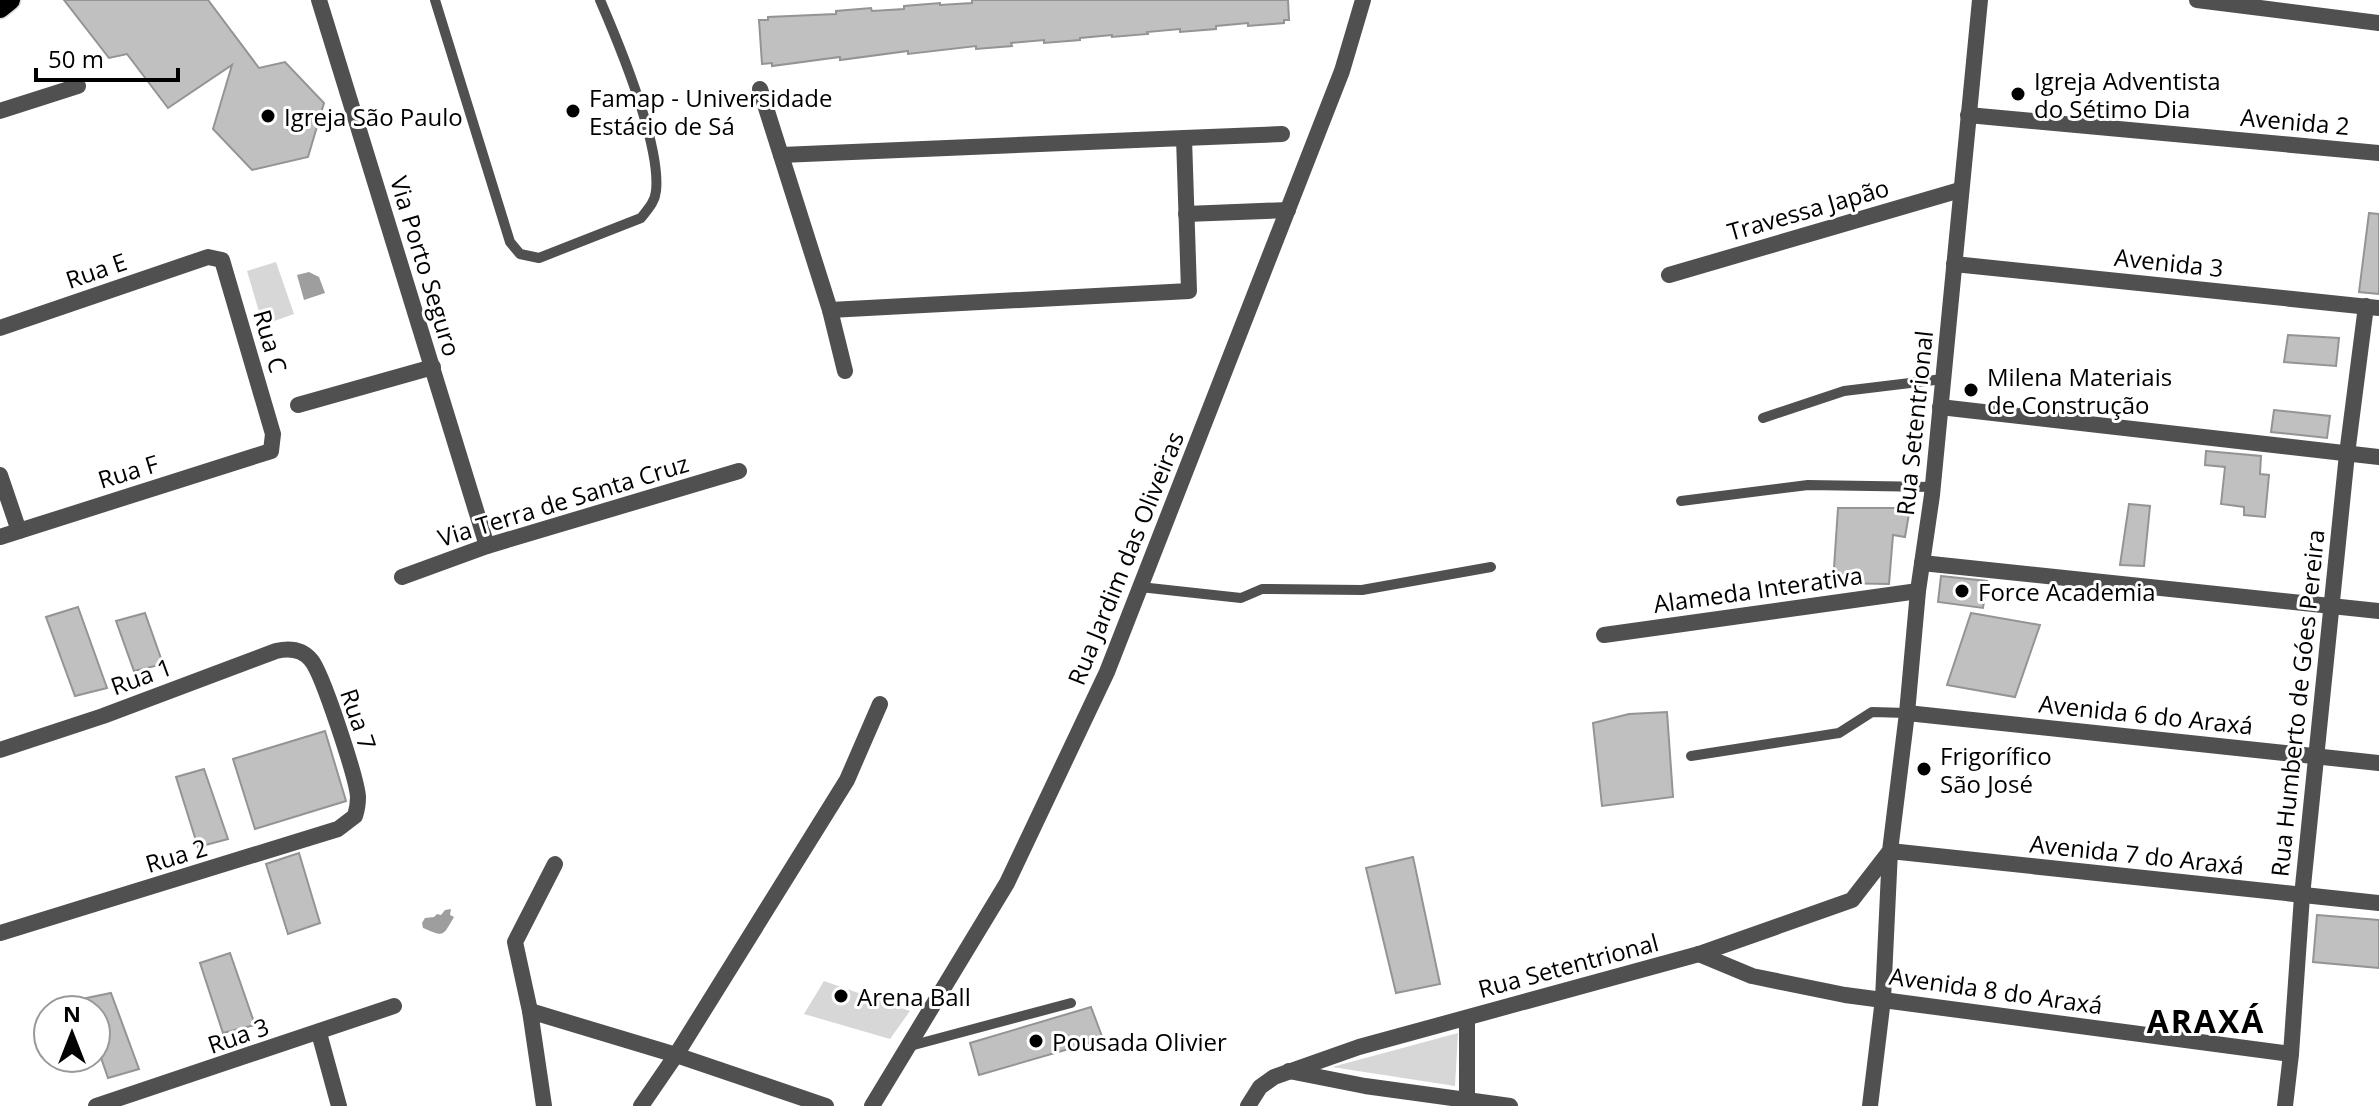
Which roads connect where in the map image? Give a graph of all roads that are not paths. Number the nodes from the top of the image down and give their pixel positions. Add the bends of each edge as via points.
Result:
1 (10, 0) edge
2 (319, 0) edge
3 (435, 0) edge
4 (600, 0) edge
5 (1363, 0) edge
6 (1980, 0) edge
7 (2197, 0) edge
8 (0, 8) edge
9 (2379, 23) edge
10 (78, 86) dead end
11 (760, 89) dead end
12 (0, 111) edge
13 (1968, 115) junction
14 (1282, 134) dead end
15 (1184, 138) junction
16 (2379, 153) edge
17 (781, 155) junction
18 (1960, 190) junction
19 (1288, 210) junction
20 (1186, 214) junction
21 (208, 257) joint
22 (1954, 264) junction
23 (1669, 275) dead end
24 (2372, 307) edge
25 (830, 310) junction
26 (0, 328) edge
27 (433, 367) junction
28 (845, 371) dead end
29 (1943, 379) junction
30 (298, 405) dead end
31 (1940, 407) junction
32 (1763, 418) dead end
33 (271, 451) joint
34 (2347, 454) junction
35 (2379, 457) edge
36 (739, 471) dead end
37 (0, 475) edge
38 (1933, 487) junction
39 (1681, 501) dead end
40 (19, 531) junction
41 (0, 537) edge
42 (487, 546) junction
43 (1922, 563) junction
44 (1491, 567) dead end
45 (402, 577) dead end
46 (1140, 587) junction
47 (1918, 591) junction
48 (2331, 606) junction
49 (2379, 611) edge
50 (1604, 635) dead end
51 (298, 651) joint
52 (880, 704) dead end
53 (1907, 713) junction
54 (0, 750) edge
55 (1691, 756) dead end
56 (2318, 756) junction
57 (2379, 763) edge
58 (357, 811) joint
59 (1890, 851) junction
60 (555, 864) dead end
61 (2302, 896) junction
62 (2379, 903) edge
63 (0, 933) edge
64 (1699, 954) junction
65 (1883, 999) junction
66 (1071, 1003) dead end
67 (394, 1006) dead end
68 (530, 1011) junction
69 (1467, 1018) junction
70 (319, 1033) junction
71 (910, 1046) junction
72 (2291, 1054) junction
73 (676, 1055) junction
74 (1289, 1071) junction
75 (145, 1099) edge
76 (1467, 1104) edge
77 (96, 1106) edge
78 (339, 1106) edge
79 (544, 1106) edge
80 (641, 1106) edge
81 (826, 1106) edge
82 (872, 1106) edge
83 (1248, 1106) edge
84 (1510, 1106) edge
85 (1870, 1106) edge
86 (2285, 1106) edge

1 - 8 main road
2 - 27 street, Via Porto Seguro
3 - 4 lane via 510,242 520,254 539,258 641,218 656,192 644,116
5 - 19 street, Rua Jardim das Oliveiras via 1342,71
6 - 13 street, Rua Setentrional
7 - 9 street
10 - 12 street
11 - 17 street
13 - 16 street, Avenida 2
13 - 18 street, Rua Setentrional
14 - 15 street
15 - 17 street
15 - 20 street
17 - 25 street
18 - 22 street, Rua Setentrional
18 - 23 street, Travessa Japão
19 - 20 street
19 - 46 street, Rua Jardim das Oliveiras
20 - 25 street via 1189,291
21 - 26 street, Rua E
21 - 33 street, Rua C via 222,260 273,434
22 - 24 street, Avenida 3
22 - 29 street, Rua Setentrional
24 - 34 street, Rua Humberto de Góes Pereira
25 - 28 street
27 - 30 street
27 - 42 street, Via Porto Seguro
29 - 31 street, Rua Setentrional
29 - 32 lane via 1844,391
31 - 34 street
31 - 38 street, Rua Setentrional
33 - 40 street, Rua F
34 - 35 street
34 - 48 street, Rua Humberto de Góes Pereira
36 - 42 street, Via Terra de Santa Cruz
37 - 40 street
38 - 39 lane via 1808,485
38 - 43 street, Rua Setentrional
40 - 41 street, Rua F
42 - 45 street, Via Terra de Santa Cruz
43 - 47 street, Rua Setentrional
43 - 48 street
44 - 46 lane via 1362,590 1262,589 1241,598
46 - 71 street, Rua Jardim das Oliveiras via 1107,672 1007,883
47 - 50 street, Alameda Interativa
47 - 53 street, Rua Setentrional
48 - 49 street
48 - 56 street, Rua Humberto de Góes Pereira
51 - 54 street, Rua 1 via 276,651
51 - 58 street, Rua 7 via 314,662 331,707 355,783
52 - 73 street via 847,780
53 - 55 lane via 1872,712 1839,733
53 - 56 street, Avenida 6 do Araxá
53 - 59 street, Rua Setentrional
56 - 57 street, Avenida 6 do Araxá
56 - 61 street, Rua Humberto de Góes Pereira
58 - 63 street, Rua 2 via 346,825 320,836
59 - 61 street, Avenida 7 do Araxá
59 - 64 street, Rua Setentrional via 1852,900
59 - 65 street, Rua Setentrional
60 - 68 street via 515,942
61 - 62 street, Avenida 7 do Araxá
61 - 72 street, Rua Humberto de Góes Pereira
64 - 65 street, Avenida 8 do Araxá via 1768,981
64 - 69 street, Rua Setentrional
65 - 72 street, Avenida 8 do Araxá
65 - 85 street, Rua Setentrional
66 - 71 lane
67 - 70 street, Rua 3
68 - 73 street
68 - 79 street
69 - 74 street, Rua Setentrional
69 - 76 street
70 - 75 street, Rua 3
70 - 78 street
71 - 82 street, Rua Jardim das Oliveiras
72 - 86 street, Rua Humberto de Góes Pereira
73 - 80 street
73 - 81 street
74 - 76 street
74 - 83 street, Rua Setentrional via 1266,1082
75 - 77 street, Rua 3
76 - 84 street

